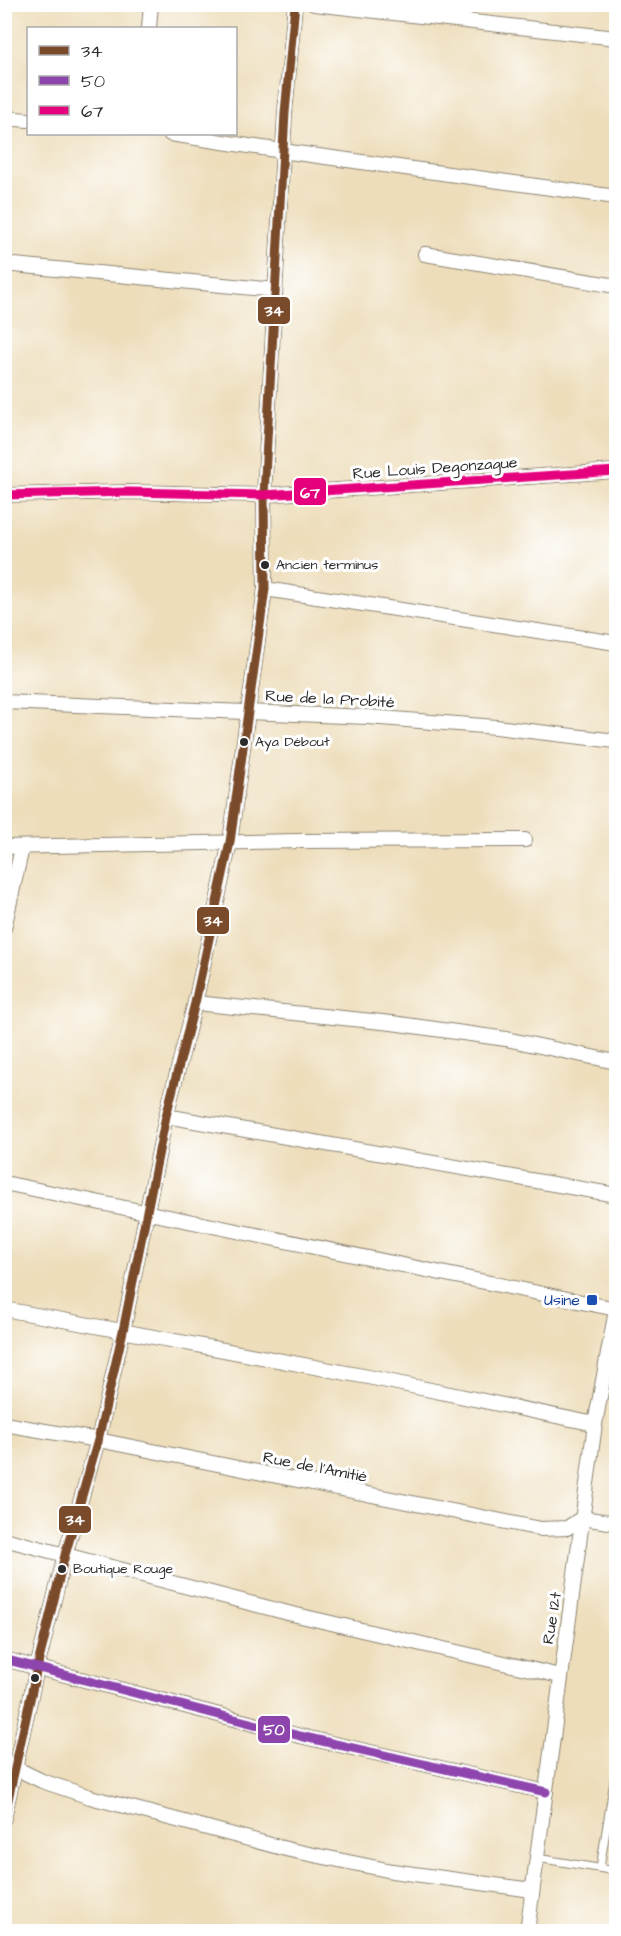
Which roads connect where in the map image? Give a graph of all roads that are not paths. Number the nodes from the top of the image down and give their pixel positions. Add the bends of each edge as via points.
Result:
1 (5, 4) edge
2 (152, 4) edge
3 (295, 4) edge
4 (314, 4) edge
5 (4, 12) edge
6 (149, 27) edge
7 (616, 38) edge
8 (4, 118) edge
9 (27, 120) edge
10 (176, 135) edge
11 (282, 152) junction
12 (616, 197) edge
13 (425, 254) dead end
14 (4, 264) edge
15 (616, 286) edge
16 (275, 290) junction
17 (616, 471) edge
18 (4, 495) edge
19 (264, 495) junction
20 (265, 590) junction
21 (616, 643) edge
22 (4, 702) edge
23 (248, 711) junction
24 (616, 741) edge
25 (525, 840) dead end
26 (230, 842) junction
27 (4, 847) edge
28 (22, 848) junction
29 (4, 928) edge
30 (195, 1003) junction
31 (616, 1062) edge
32 (165, 1116) junction
33 (4, 1183) edge
34 (616, 1195) edge
35 (146, 1213) junction
36 (4, 1309) edge
37 (616, 1309) edge
38 (123, 1331) junction
39 (4, 1424) edge
40 (595, 1424) junction
41 (98, 1440) junction
42 (582, 1518) junction
43 (616, 1523) edge
44 (4, 1539) edge
45 (65, 1555) junction
46 (4, 1659) edge
47 (37, 1668) junction
48 (560, 1676) junction
49 (10, 1766) edge
50 (616, 1768) edge
51 (546, 1792) junction
52 (4, 1818) edge
53 (537, 1858) junction
54 (600, 1868) junction
55 (616, 1871) edge
56 (532, 1890) junction
57 (527, 1932) edge

1 - 5 street
2 - 6 street
3 - 11 street
4 - 7 street
8 - 9 street
10 - 11 street
11 - 12 street
11 - 16 street
13 - 15 street
14 - 16 street
16 - 19 street
17 - 19 street, Rue Louis Degonzague
18 - 19 street, Rue Louis Degonzague
19 - 20 street
20 - 21 street
20 - 23 street
22 - 23 street, Rue de la Probité
23 - 24 street, Rue de la Probité via 473,726
23 - 26 street
25 - 26 street
26 - 28 street
26 - 30 street
27 - 28 street
28 - 29 street
30 - 31 street via 392,1023 506,1039
30 - 32 street
32 - 34 street
32 - 35 street
33 - 35 street
35 - 37 street
35 - 38 street
36 - 38 street
37 - 40 street, Rue I2t
38 - 40 street
38 - 41 street
39 - 41 street, Rue de l'Amitié
40 - 42 street, Rue I2t
41 - 42 street, Rue de l'Amitié via 540,1529 567,1528
41 - 45 street
42 - 43 street, Rue de l'Amitié
42 - 48 street, Rue I2t
44 - 45 street
45 - 47 street
45 - 48 street via 288,1613
46 - 47 street
47 - 49 street
47 - 51 street via 300,1736
48 - 51 street, Rue I2t
49 - 52 street
49 - 56 street via 90,1797 290,1850 392,1871
50 - 54 lane
51 - 53 street, Rue I2t
53 - 54 lane
53 - 56 street, Rue I2t
54 - 55 lane
56 - 57 street, Rue I2t

